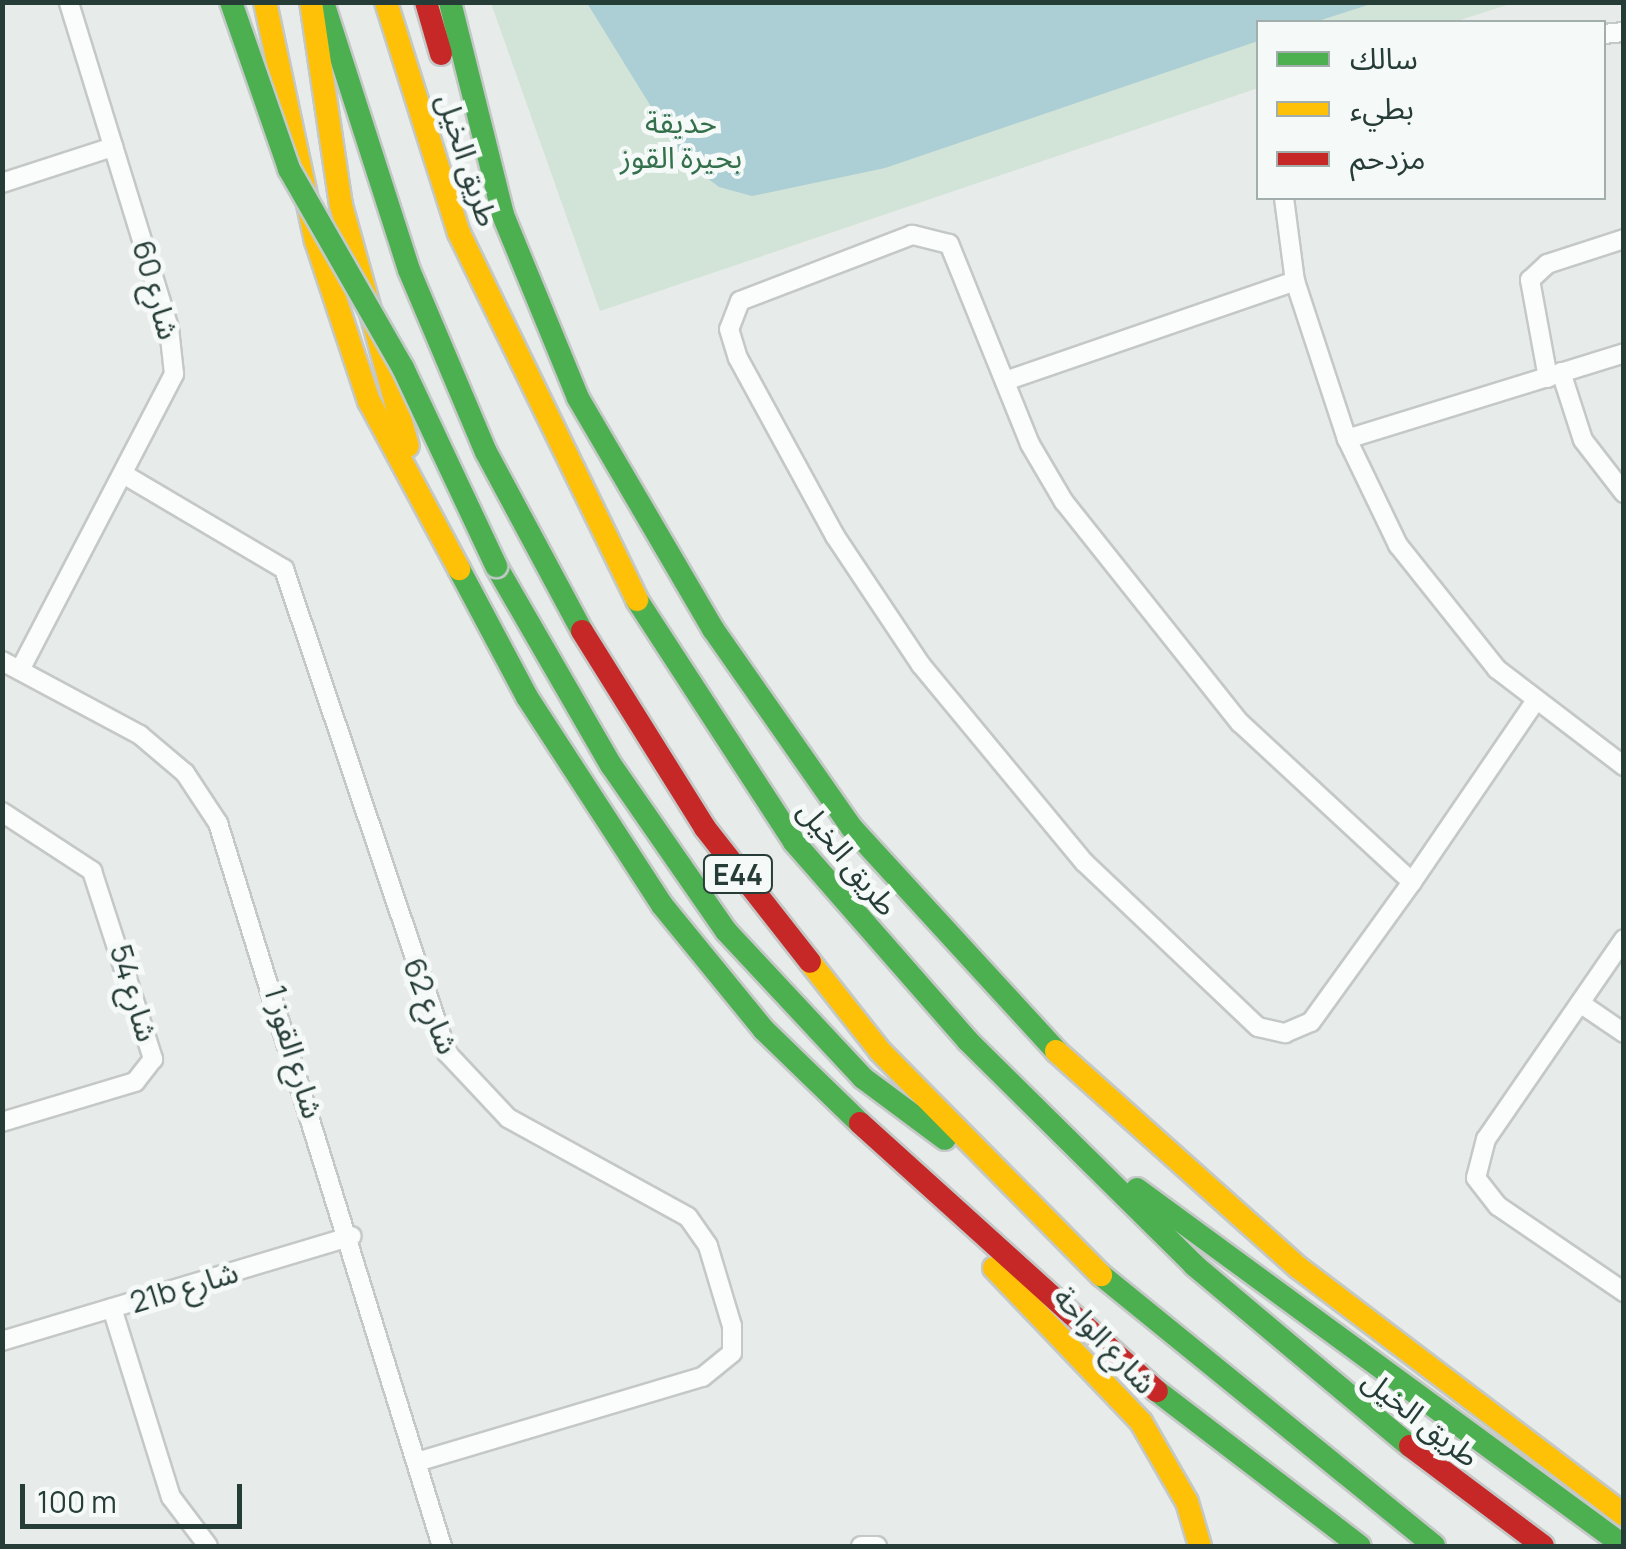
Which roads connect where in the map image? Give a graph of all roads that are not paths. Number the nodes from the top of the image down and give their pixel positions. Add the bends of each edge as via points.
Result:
1 (69, 2) edge
2 (231, 2) edge
3 (311, 2) edge
4 (323, 2) edge
5 (386, 2) edge
6 (426, 2) edge
7 (450, 2) edge
8 (265, 8) edge
9 (113, 147) junction
10 (489, 168) junction
11 (2, 183) edge
12 (1284, 200) edge
13 (1624, 239) edge
14 (1294, 281) junction
15 (1624, 353) edge
16 (1554, 375) junction
17 (1005, 382) junction
18 (1348, 439) junction
19 (125, 475) junction
20 (1624, 493) edge
21 (432, 533) junction
22 (11, 665) edge
23 (1534, 703) junction
24 (1624, 766) edge
25 (2, 812) edge
26 (1412, 882) junction
27 (1624, 939) edge
28 (1580, 1003) junction
29 (1624, 1033) edge
30 (2, 1122) edge
31 (1078, 1153) junction
32 (988, 1161) junction
33 (934, 1194) junction
34 (352, 1236) junction
35 (1624, 1292) edge
36 (112, 1308) junction
37 (9, 1341) edge
38 (1508, 1428) junction
39 (417, 1462) junction
40 (1624, 1492) edge
41 (1624, 1515) edge
42 (208, 1546) edge
43 (442, 1546) edge
44 (862, 1546) edge
45 (878, 1546) edge
46 (1200, 1546) edge
47 (1360, 1546) edge
48 (1434, 1546) edge
49 (1544, 1546) edge
50 (1624, 1546) edge

1 - 9 street, شارع 60
2 - 32 main road, bridge via 304,202 398,358 496,566 611,765 753,964 892,1103
3 - 21 main road via 341,205
4 - 32 main road, E44 via 432,331 594,654 781,932
5 - 31 main road, طريق الخيل / E44 via 496,324 670,660 834,891
6 - 10 main road
7 - 10 main road
8 - 21 main road via 339,323
9 - 11 street
9 - 19 street, شارع 60 via 175,359 170,389
10 - 38 main road via 536,306 607,453 713,629 852,828 971,967 1135,1130
12 - 14 street
13 - 16 street via 1547,264 1530,280
14 - 17 street
14 - 18 street
15 - 16 street
16 - 18 street
16 - 20 street via 1583,440
17 - 26 street via 1064,502 1185,662 1298,781
17 - 26 street via 964,264 937,238 912,235 764,284 732,314 731,344 809,492 921,665 1084,862 1246,1018 1271,1032 1312,1022
18 - 23 street via 1428,591
19 - 22 street, شارع 60
19 - 39 street, شارع 62 via 284,569 447,1053 508,1118 688,1217 708,1246 732,1326 732,1353 702,1377
21 - 33 main road via 560,753 684,934 790,1058
22 - 34 street, شارع القوز 1 via 140,735 202,796 235,864
23 - 24 street
23 - 26 street
25 - 30 street, شارع 54 via 92,871 153,1059 135,1082
27 - 28 street
28 - 29 street
28 - 35 street via 1486,1139 1476,1178 1491,1200
31 - 49 main road, طريق الخيل / E44 via 1304,1364
31 - 50 main road via 1183,1220
32 - 48 main road, E44 via 1166,1334
33 - 46 main road, شارع الواحة via 1140,1422 1187,1502
33 - 47 main road via 1132,1372
34 - 36 street, 21b شارع
34 - 39 street, شارع القوز 1
36 - 37 street, 21b شارع
36 - 42 street via 170,1497
38 - 40 main road
38 - 41 main road
39 - 43 street, شارع القوز 1
44 - 45 street

